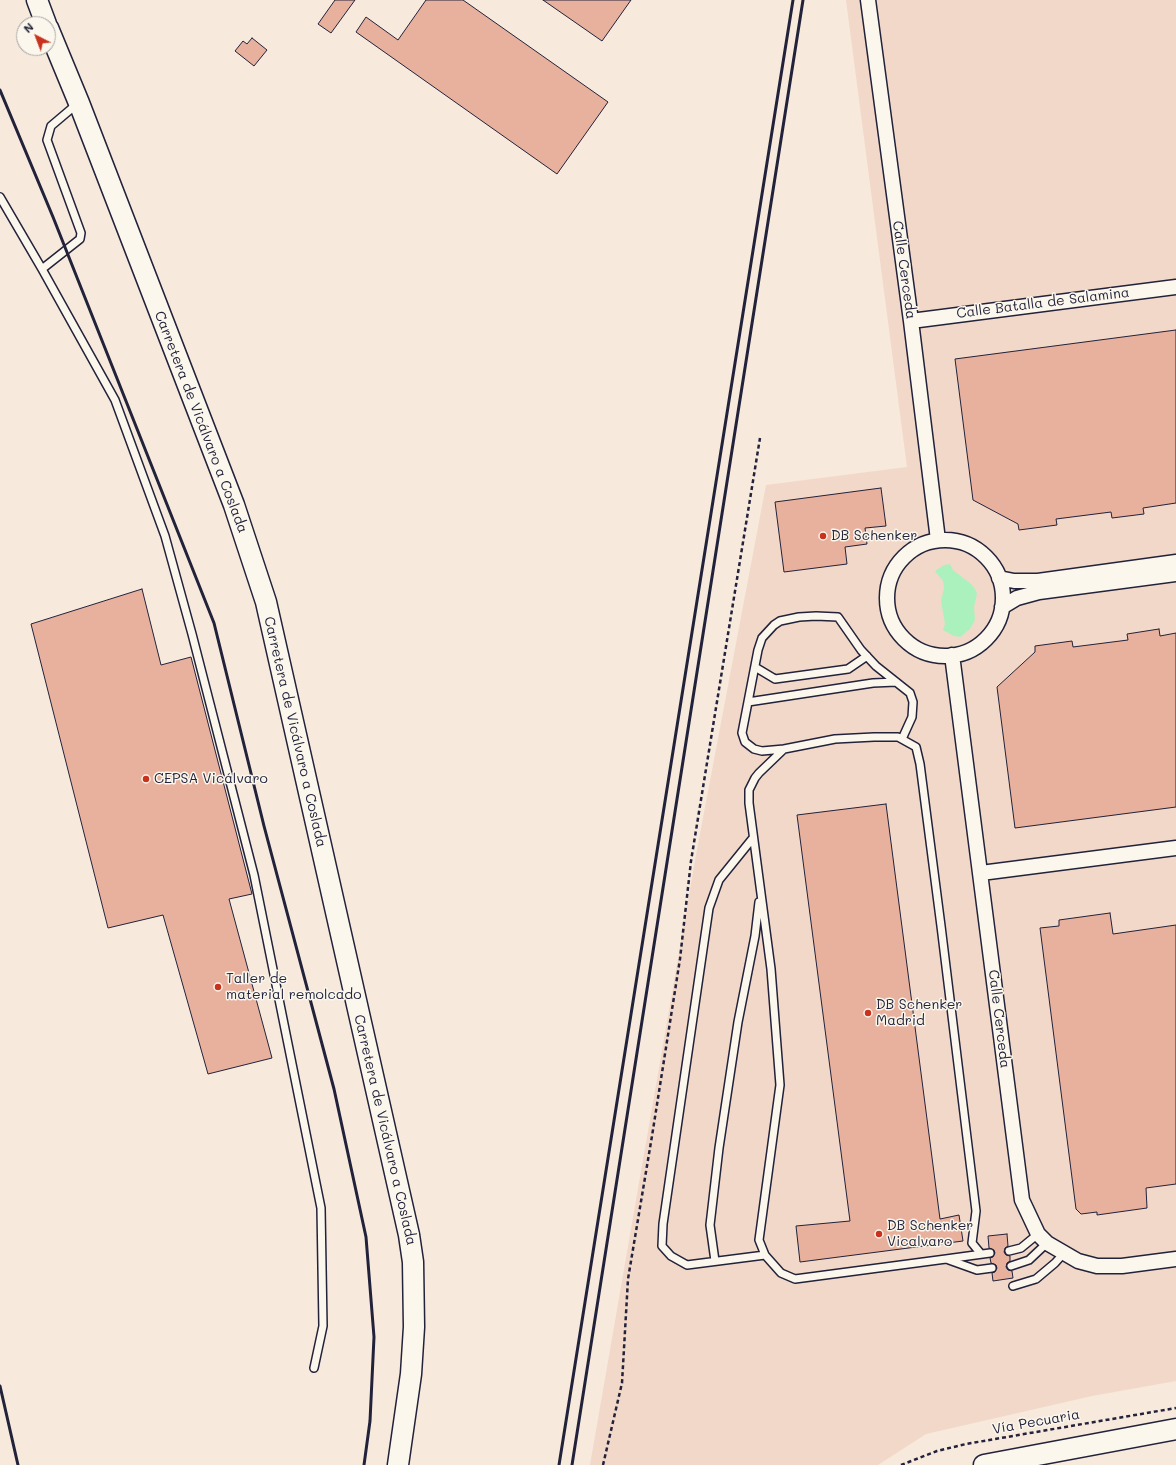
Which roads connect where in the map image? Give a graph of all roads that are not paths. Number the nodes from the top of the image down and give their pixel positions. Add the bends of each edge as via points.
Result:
1 (37, 0) edge
2 (868, 0) edge
3 (43, 16) edge
4 (56, 48) edge
5 (78, 103) junction
6 (0, 197) edge
7 (42, 269) junction
8 (1176, 287) edge
9 (911, 320) junction
10 (938, 540) junction
11 (1176, 562) edge
12 (1176, 574) edge
13 (999, 578) junction
14 (1002, 607) junction
15 (952, 655) junction
16 (867, 656) junction
17 (755, 667) junction
18 (896, 682) junction
19 (748, 702) junction
20 (902, 739) junction
21 (784, 749) junction
22 (753, 838) junction
23 (1176, 848) edge
24 (981, 873) junction
25 (760, 894) junction
26 (1043, 1238) junction
27 (1009, 1251) dead end
28 (1064, 1252) junction
29 (990, 1253) dead end
30 (981, 1254) junction
31 (765, 1255) junction
32 (946, 1259) junction
33 (1176, 1259) edge
34 (715, 1261) junction
35 (1011, 1266) dead end
36 (992, 1268) dead end
37 (1013, 1286) dead end
38 (314, 1368) dead end
39 (1176, 1429) edge
40 (398, 1465) edge
41 (984, 1465) edge

1 - 3 street
2 - 9 street, Calle Cerceda
4 - 5 street, Carretera de Vicálvaro a Coslada
5 - 7 lane via 51,126 47,140 81,233 80,239
5 - 40 street, Carretera de Vicálvaro a Coslada via 234,505 266,602 409,1235 413,1262 414,1327 411,1374
6 - 7 lane
7 - 38 lane via 115,400 165,536 254,875 321,1208 323,1326
8 - 9 street, Calle Batalla de Salamina
9 - 10 street, Calle Cerceda
10 - 13 street via 957,541 975,548 990,561
10 - 15 street via 915,548 897,565 888,587 888,611 899,633 917,649 940,656
11 - 13 street via 1038,581
12 - 14 street via 1039,592 1017,598
13 - 14 street
14 - 15 street via 996,624 985,639 970,650
15 - 24 street, Calle Cerceda
16 - 17 lane via 848,669 775,679
16 - 17 lane via 838,617 799,617 780,621 762,638
16 - 18 lane
17 - 19 lane
18 - 19 lane via 873,683
18 - 20 lane via 910,693 913,702 912,716
19 - 21 lane via 742,732 745,742 762,751
20 - 21 lane via 835,739
20 - 30 lane via 916,747 920,764 976,1211 972,1243
21 - 22 lane via 759,773 749,790
22 - 25 lane
22 - 34 lane via 719,880 709,908 663,1224 662,1246 671,1256 687,1265
23 - 24 street
24 - 26 street, Calle Cerceda via 1022,1200
25 - 31 lane via 771,969 780,1085 759,1240
25 - 34 lane via 717,1162 710,1225
26 - 27 lane
26 - 28 street
26 - 35 lane via 1029,1260
28 - 33 street via 1078,1261 1097,1266 1122,1266
28 - 37 lane via 1056,1264 1036,1279
29 - 30 lane
30 - 32 lane
31 - 32 lane via 780,1273 795,1278
31 - 34 lane
32 - 36 lane via 977,1270
39 - 41 street

